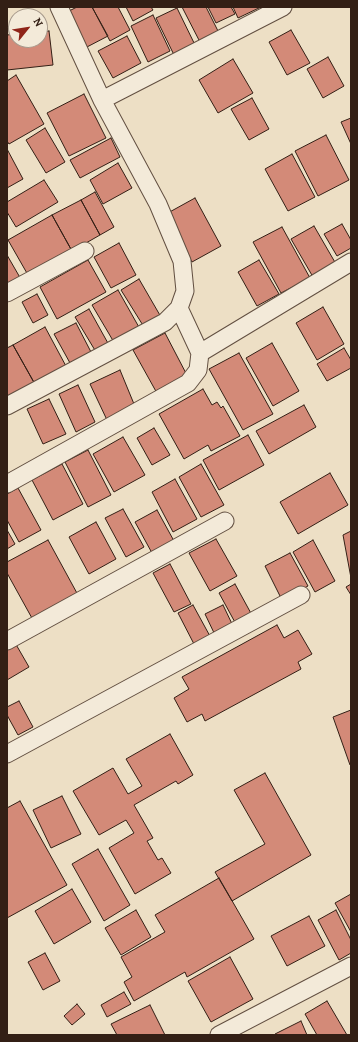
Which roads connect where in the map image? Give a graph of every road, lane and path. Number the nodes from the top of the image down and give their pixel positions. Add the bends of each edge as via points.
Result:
1 (58, 7) edge
2 (283, 7) edge
3 (102, 100) junction
4 (85, 251) dead end
5 (351, 262) edge
6 (7, 293) edge
7 (179, 308) junction
8 (200, 353) junction
9 (7, 406) edge
10 (7, 484) edge
11 (225, 521) dead end
12 (301, 595) dead end
13 (7, 641) edge
14 (7, 754) edge
15 (351, 966) edge
16 (220, 1035) edge

1 - 3 street
2 - 3 street
3 - 7 street via 158,204 182,261 185,291
4 - 6 street
5 - 8 street
7 - 8 street
7 - 9 street via 165,322
8 - 10 street via 198,370 180,389
11 - 13 street
12 - 14 street
15 - 16 street

